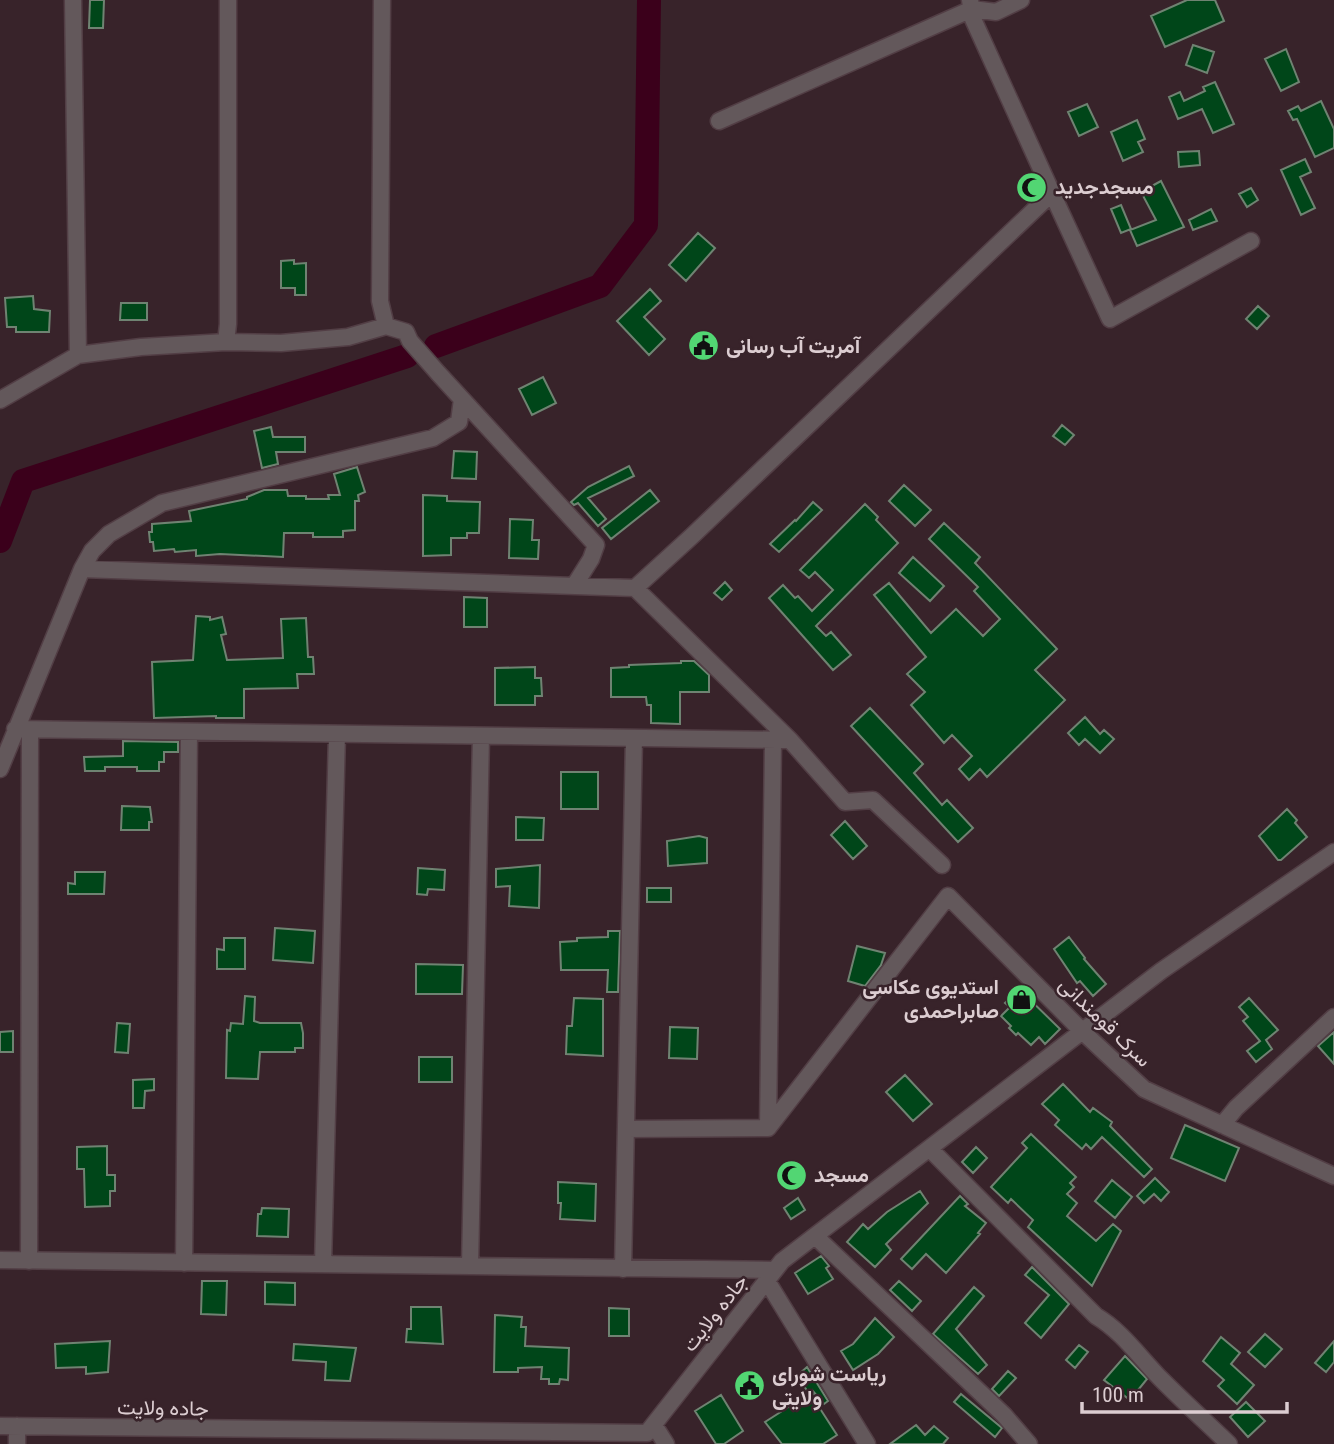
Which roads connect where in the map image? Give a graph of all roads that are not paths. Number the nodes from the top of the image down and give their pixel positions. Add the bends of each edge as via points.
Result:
1 (73, 0) edge
2 (228, 0) edge
3 (382, 0) edge
4 (1021, 0) edge
5 (971, 5) edge
6 (719, 121) dead end
7 (1052, 193) junction
8 (1251, 241) dead end
9 (386, 326) junction
10 (226, 342) junction
11 (78, 355) junction
12 (462, 399) junction
13 (0, 400) edge
14 (82, 569) junction
15 (574, 586) junction
16 (635, 588) junction
17 (23, 730) junction
18 (189, 732) junction
19 (337, 734) junction
20 (481, 736) junction
21 (634, 738) junction
22 (790, 740) junction
23 (773, 741) junction
24 (0, 769) edge
25 (1334, 852) edge
26 (942, 865) dead end
27 (1334, 1017) edge
28 (1083, 1032) junction
29 (1222, 1125) junction
30 (768, 1128) junction
31 (626, 1129) junction
32 (930, 1149) junction
33 (1334, 1176) edge
34 (815, 1236) junction
35 (0, 1260) edge
36 (29, 1261) junction
37 (184, 1263) junction
38 (323, 1264) junction
39 (470, 1266) junction
40 (623, 1269) junction
41 (771, 1275) junction
42 (654, 1425) junction
43 (0, 1426) edge
44 (17, 1426) junction
45 (172, 1437) edge
46 (324, 1437) edge
47 (17, 1444) edge
48 (666, 1444) edge
49 (867, 1444) edge
50 (1029, 1444) edge
51 (1229, 1444) edge

1 - 11 street
2 - 10 street
3 - 9 street via 380,300
4 - 5 street via 996,12
5 - 6 street
5 - 7 street
7 - 8 street via 1110,319
7 - 16 street
9 - 10 street via 348,337 281,344
9 - 12 street via 406,332
10 - 11 street
11 - 13 street
12 - 14 street via 460,422 433,438 162,503 109,534
12 - 15 street via 596,545
14 - 15 street
14 - 17 street
15 - 16 street
16 - 22 street
17 - 18 street
17 - 24 street
17 - 36 street
18 - 19 street
18 - 37 street
19 - 20 street
19 - 38 street
20 - 21 street
20 - 39 street
21 - 23 street
21 - 31 street
22 - 23 street
22 - 26 street via 845,802 873,800
23 - 30 street
25 - 28 street, جاده ولایت via 1161,971
27 - 29 street
28 - 29 street, سرک قومندانی via 1144,1089
28 - 30 street, سرک قومندانی via 948,896
28 - 32 street, جاده ولایت
29 - 33 street, سرک قومندانی
30 - 31 street
31 - 40 street
32 - 34 street, جاده ولایت
32 - 51 street
34 - 41 street, جاده ولایت
34 - 50 street
35 - 36 street
36 - 37 street
37 - 38 street
38 - 39 street
39 - 40 street
40 - 41 street
41 - 42 street, جاده ولایت
41 - 49 street
42 - 46 street, جاده ولایت via 647,1433
42 - 48 street
43 - 44 street, جاده ولایت
44 - 45 street, جاده ولایت
44 - 47 street
45 - 46 street, جاده ولایت

